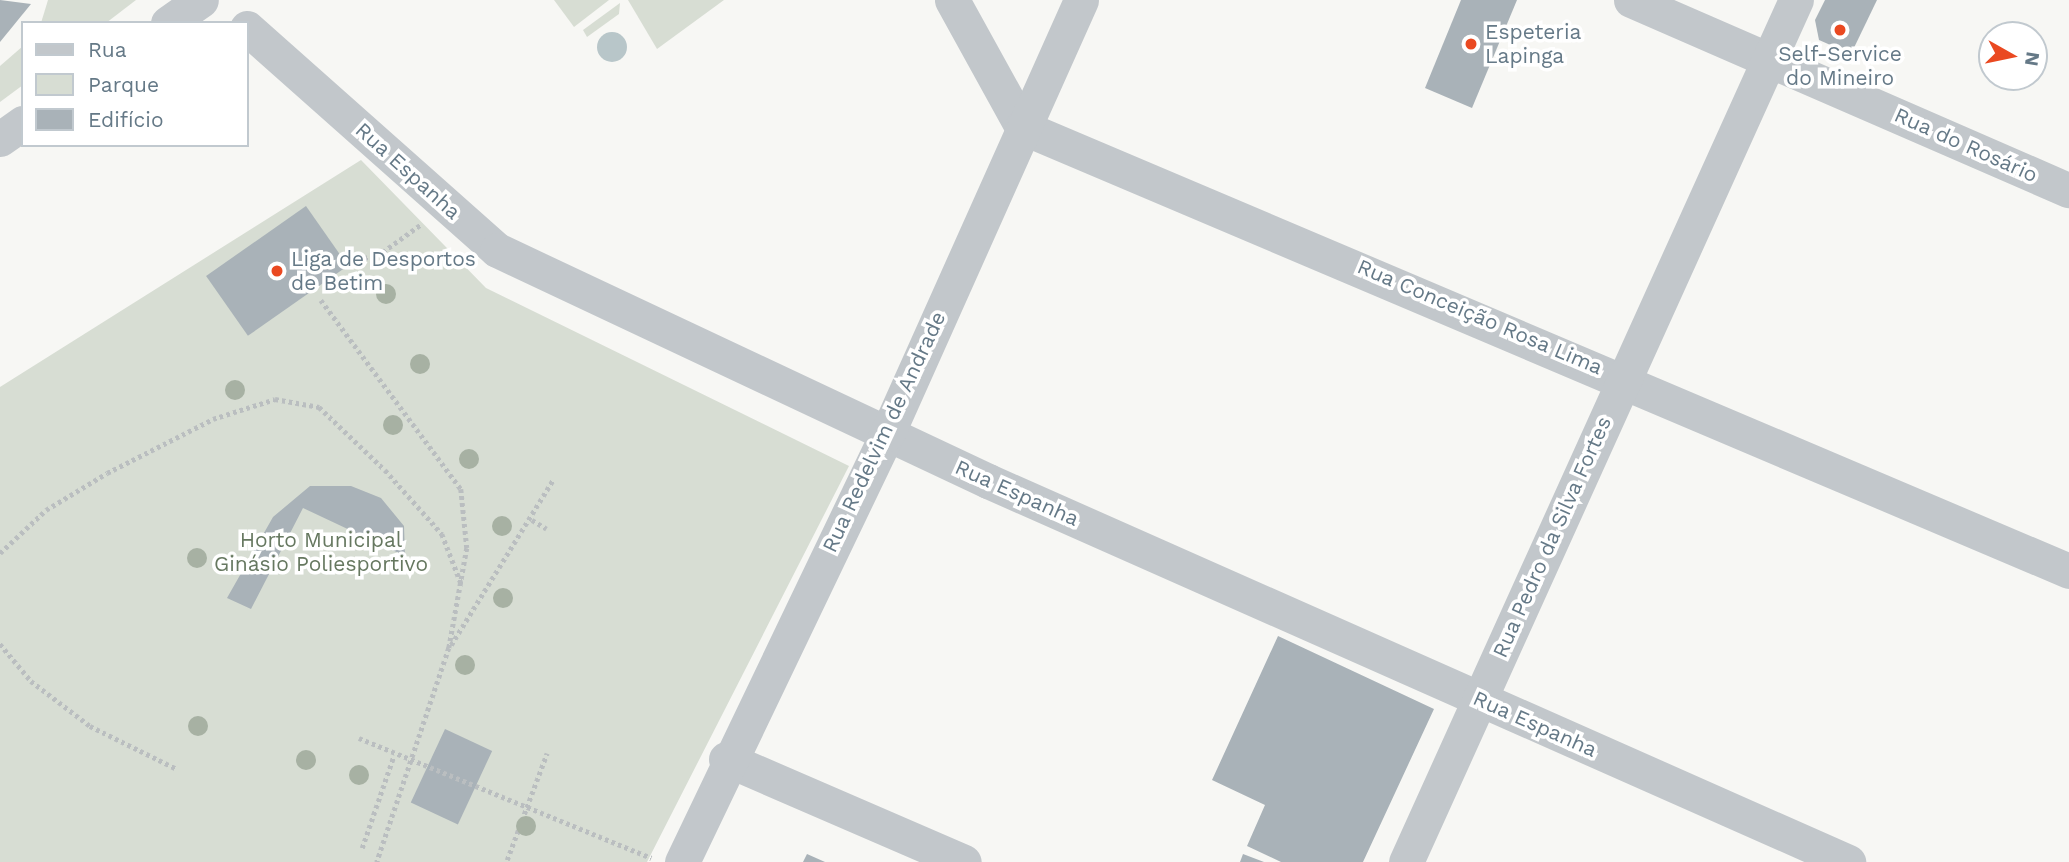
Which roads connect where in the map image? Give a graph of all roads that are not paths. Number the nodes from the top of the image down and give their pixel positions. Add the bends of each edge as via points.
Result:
1 (201, 0) edge
2 (215, 0) edge
3 (952, 0) edge
4 (1081, 0) edge
5 (1631, 0) edge
6 (1796, 0) edge
7 (171, 21) edge
8 (239, 21) edge
9 (248, 29) edge
10 (1765, 58) junction
11 (21, 124) edge
12 (1022, 127) junction
13 (0, 139) edge
14 (2069, 190) edge
15 (1623, 377) junction
16 (887, 434) junction
17 (2069, 571) edge
18 (1479, 700) junction
19 (726, 760) junction
20 (682, 862) edge
21 (964, 862) edge
22 (1406, 862) edge
23 (1848, 862) edge

1 - 7 street
2 - 8 street
3 - 12 street
4 - 12 street, Rua Redelvim de Andrade
5 - 10 street, Rua do Rosário
6 - 10 street, Rua Pedro da Silva Fortes
9 - 16 street, Rua Espanha via 497,250
10 - 14 street, Rua do Rosário
10 - 15 street, Rua Pedro da Silva Fortes
11 - 13 street
12 - 15 street, Rua Conceição Rosa Lima
12 - 16 street, Rua Redelvim de Andrade
15 - 17 street, Rua Conceição Rosa Lima
15 - 18 street, Rua Pedro da Silva Fortes
16 - 18 street, Rua Espanha
16 - 19 street, Rua Redelvim de Andrade
18 - 22 street, Rua Pedro da Silva Fortes
18 - 23 street, Rua Espanha
19 - 20 street, Rua Redelvim de Andrade
19 - 21 street

